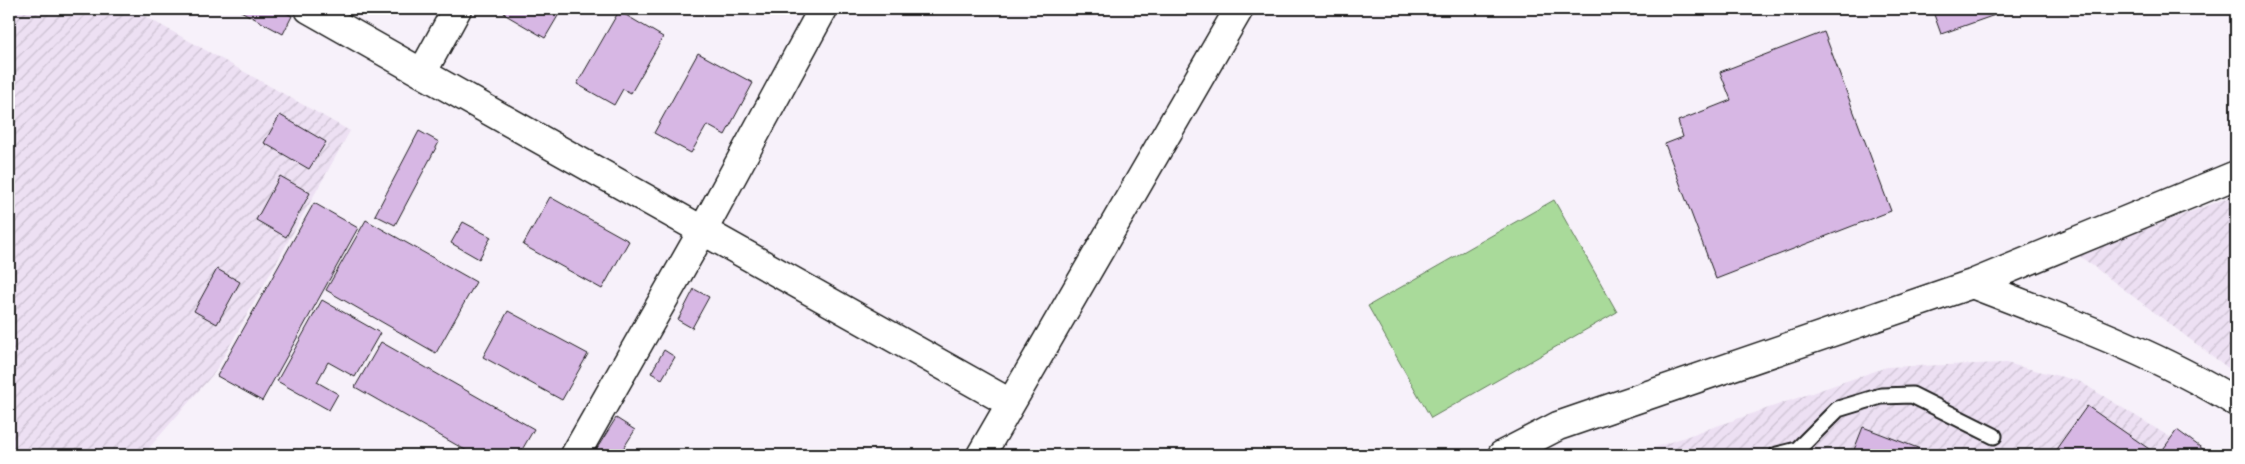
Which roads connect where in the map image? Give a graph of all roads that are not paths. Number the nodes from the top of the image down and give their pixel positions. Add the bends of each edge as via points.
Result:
1 (309, 9) edge
2 (457, 9) edge
3 (823, 9) edge
4 (1239, 9) edge
5 (422, 73) junction
6 (2236, 175) edge
7 (703, 230) junction
8 (1972, 284) junction
9 (2236, 402) edge
10 (1010, 403) junction
11 (1994, 436) dead end
12 (575, 455) edge
13 (981, 455) edge
14 (1502, 455) edge
15 (1777, 455) edge

1 - 5 street
2 - 5 street
3 - 7 street
4 - 10 street
5 - 7 street
6 - 8 street
7 - 10 street
7 - 12 street
8 - 9 street via 2078,325 2192,375
8 - 14 street via 1558,426
10 - 13 street
11 - 15 lane via 1912,395 1881,396 1838,409 1797,450

